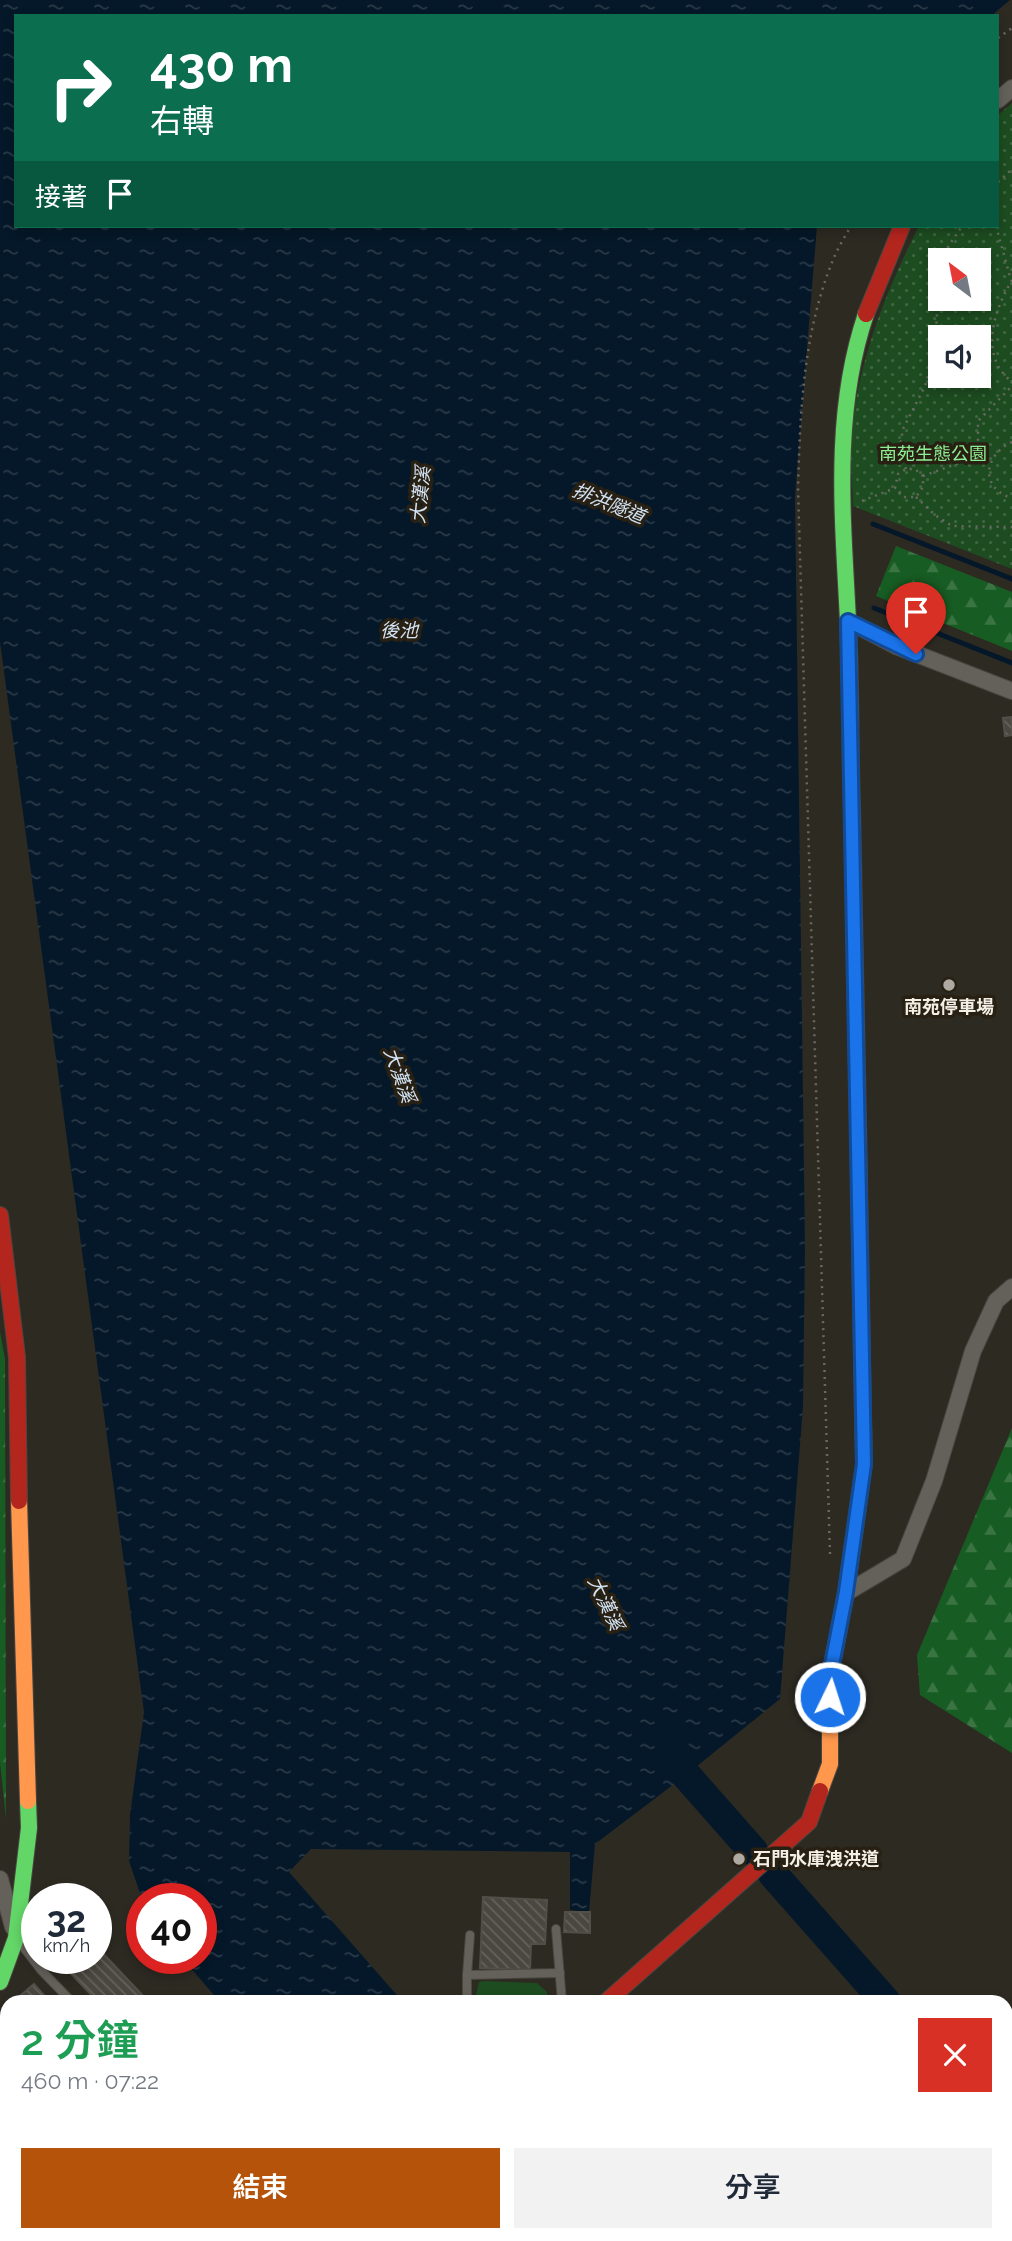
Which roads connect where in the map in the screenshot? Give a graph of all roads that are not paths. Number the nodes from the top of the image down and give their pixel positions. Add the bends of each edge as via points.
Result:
1 (901, 228) edge
2 (848, 621) junction
3 (1012, 691) edge
4 (0, 1215) edge
5 (1012, 1287) edge
6 (846, 1592) junction
7 (0, 1879) edge
8 (556, 1929) dead end
9 (470, 1935) dead end
10 (16, 1937) junction
11 (559, 1973) junction
12 (467, 1975) junction
13 (0, 1982) edge
14 (65, 1995) edge
15 (467, 1995) edge
16 (561, 1995) edge
17 (614, 1995) edge

1 - 2 street via 858,342 846,406 840,510
2 - 3 street via 896,646
2 - 6 street via 864,1464
4 - 10 street via 17,1357 29,1828
5 - 6 street via 996,1301 973,1351 934,1482 903,1559
6 - 17 street via 830,1675 830,1764 809,1822
7 - 10 street
8 - 11 lane
9 - 12 lane
10 - 13 street
10 - 14 lane
11 - 12 lane
11 - 16 lane
12 - 15 lane

